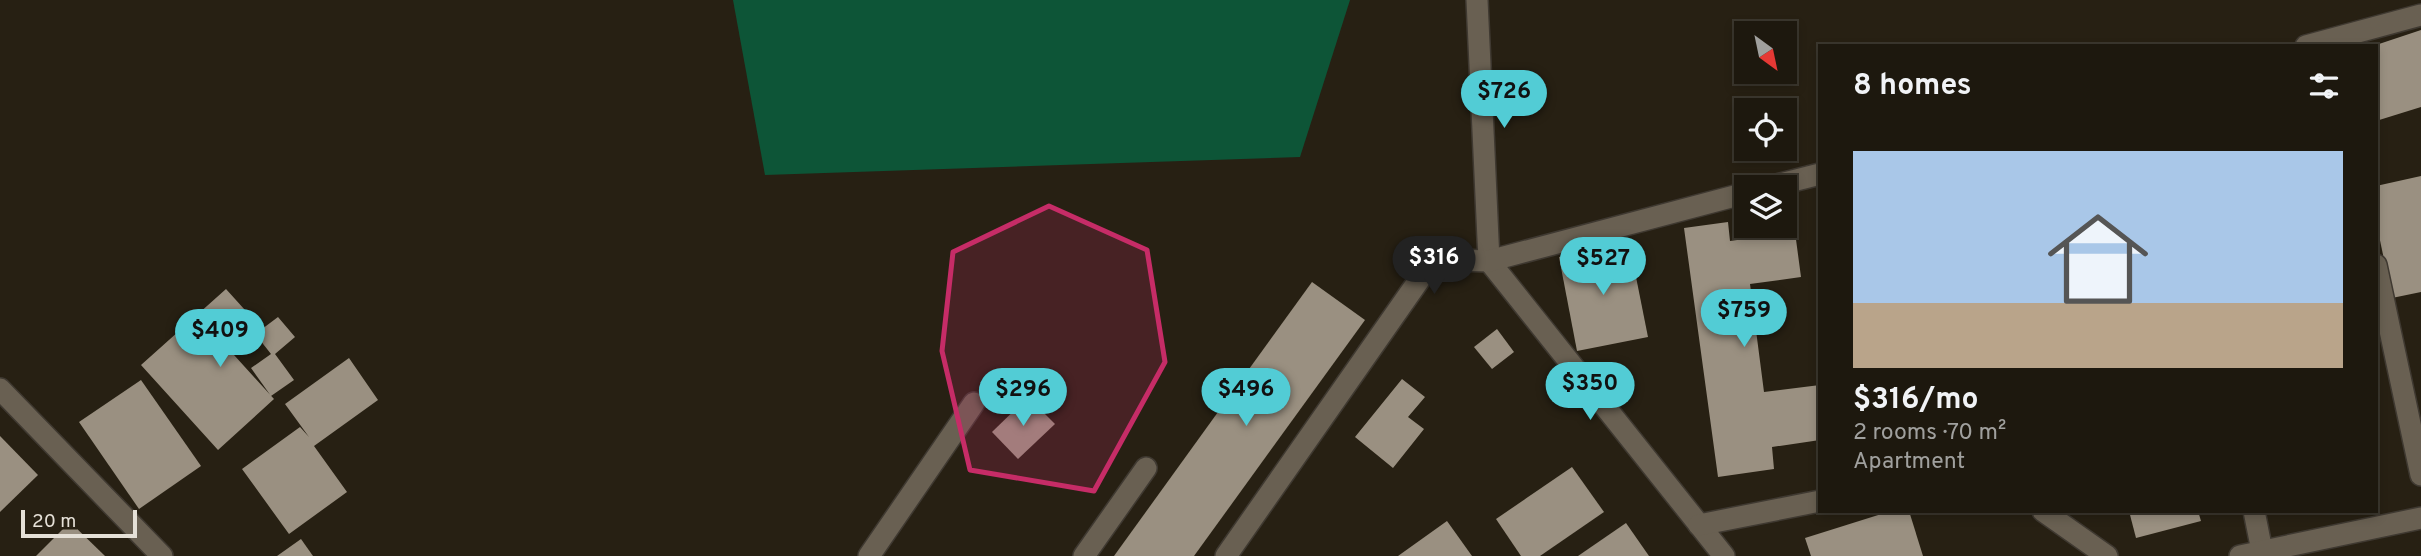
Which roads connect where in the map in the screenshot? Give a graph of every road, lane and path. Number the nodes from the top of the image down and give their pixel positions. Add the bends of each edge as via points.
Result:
1 (1477, 0) edge
2 (2421, 15) edge
3 (2330, 43) edge
4 (1818, 181) edge
5 (1797, 184) edge
6 (1734, 196) edge
7 (1489, 261) junction
8 (2378, 273) edge
9 (0, 389) edge
10 (974, 403) dead end
11 (1146, 468) dead end
12 (2421, 475) edge
13 (1818, 501) edge
14 (2046, 513) edge
15 (2254, 513) edge
16 (2421, 518) edge
17 (1699, 525) junction
18 (2262, 551) junction
19 (162, 556) edge
20 (869, 556) edge
21 (1084, 556) edge
22 (1226, 556) edge
23 (1724, 556) edge
24 (2107, 556) edge
25 (2240, 556) edge

1 - 7 street
2 - 3 street
4 - 5 street
6 - 7 street
7 - 17 street
7 - 22 street via 1455,260 1424,273
8 - 12 street
9 - 19 street
10 - 20 street
11 - 21 street
13 - 17 street
14 - 24 street
15 - 18 street
16 - 18 street
17 - 23 street
18 - 25 street

